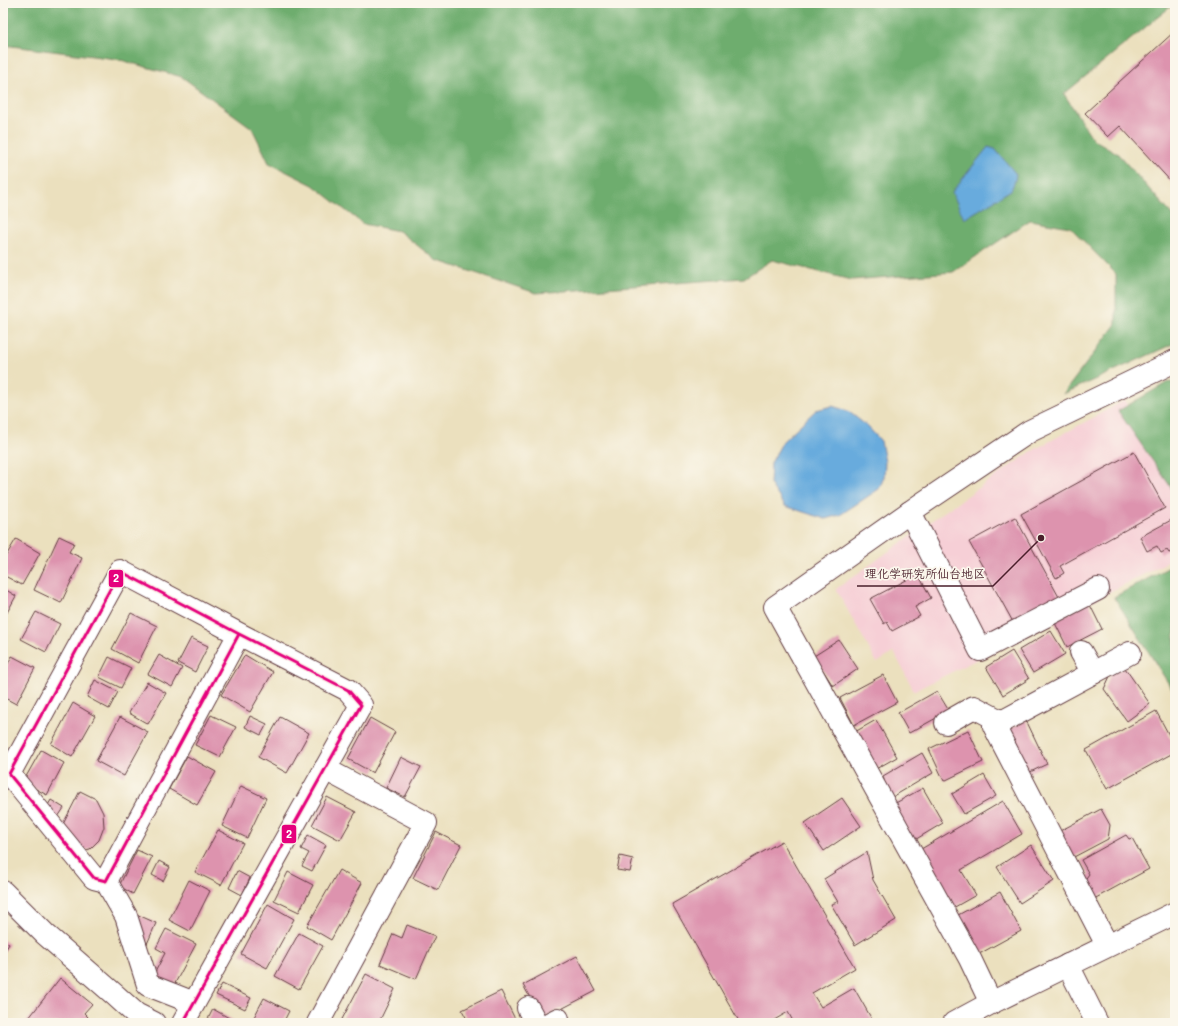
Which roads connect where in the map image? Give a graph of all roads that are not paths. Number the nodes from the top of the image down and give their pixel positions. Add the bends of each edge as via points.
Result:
1 (1175, 361) edge
2 (910, 512) junction
3 (1098, 589) dead end
4 (239, 634) junction
5 (1081, 652) dead end
6 (1130, 653) dead end
7 (1093, 673) junction
8 (1002, 722) junction
9 (946, 723) dead end
10 (325, 769) junction
11 (106, 882) junction
12 (3, 892) edge
13 (1175, 913) edge
14 (1107, 945) junction
15 (1068, 965) junction
16 (194, 1003) junction
17 (991, 1003) junction
18 (140, 1020) edge
19 (183, 1023) edge
20 (318, 1023) edge
21 (954, 1023) edge
22 (1097, 1023) edge

1 - 2 street via 1030,431
2 - 3 street via 980,650
2 - 17 street via 775,607 970,959
4 - 10 street via 348,690 361,705
4 - 11 street
4 - 11 street via 120,571 9,774 94,878
5 - 7 street
6 - 7 street
7 - 8 street
8 - 9 street via 974,707
8 - 14 street via 994,726
10 - 16 street
10 - 20 street via 426,824
11 - 16 street via 126,916 148,985
12 - 18 street via 45,934
13 - 14 street
14 - 15 street
15 - 17 street
15 - 22 street
16 - 19 street
17 - 21 street

